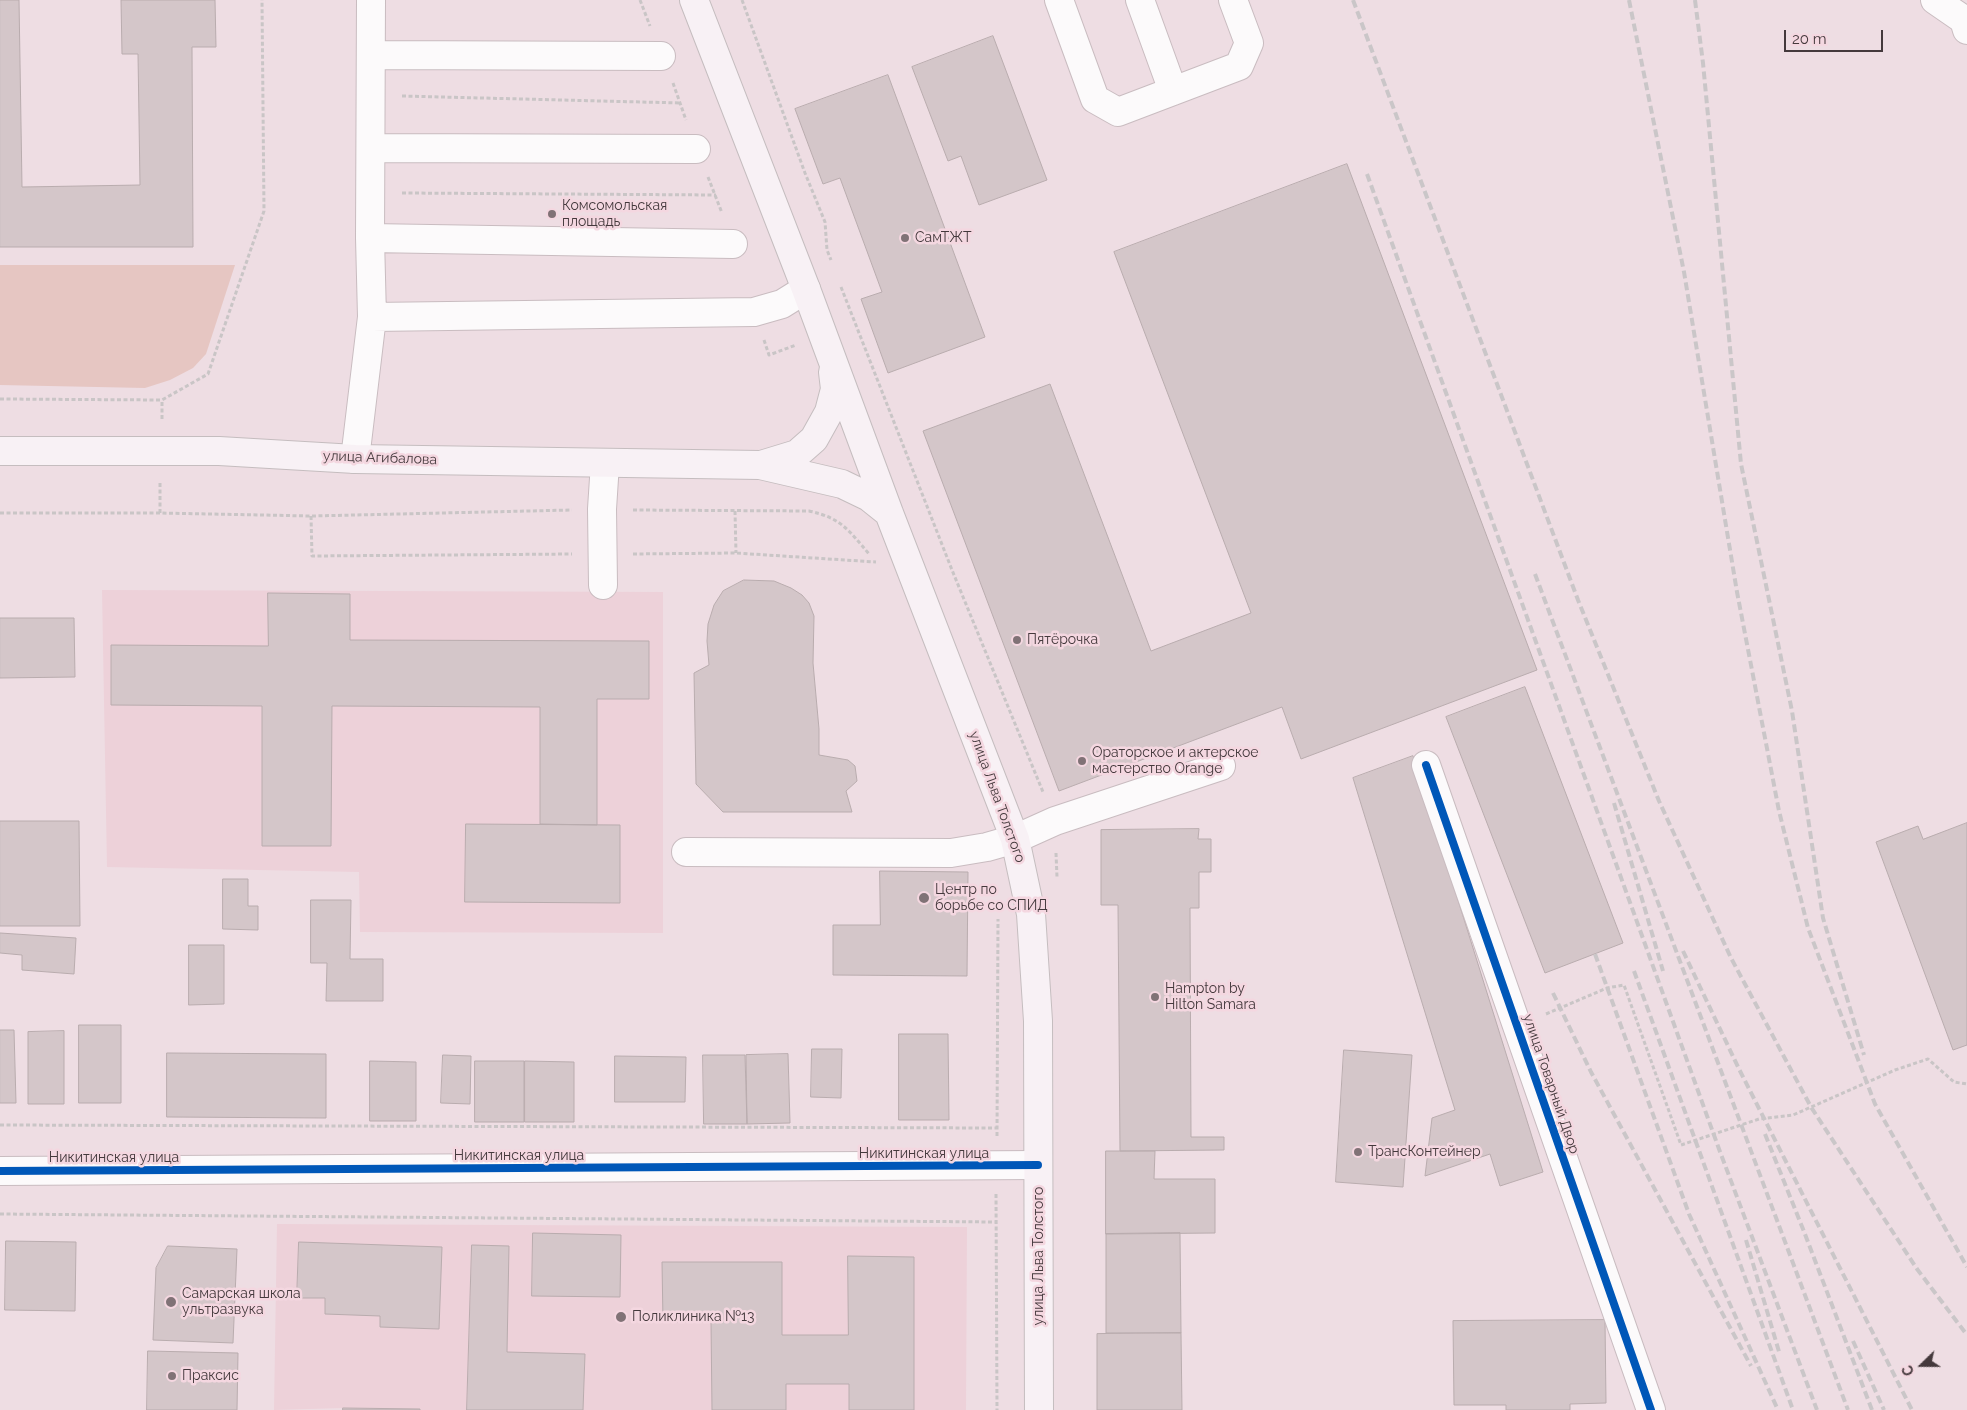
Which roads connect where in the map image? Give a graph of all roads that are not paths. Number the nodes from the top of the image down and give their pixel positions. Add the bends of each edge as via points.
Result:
1 (371, 0) edge
2 (694, 0) edge
3 (1059, 0) edge
4 (1140, 0) edge
5 (1233, 0) edge
6 (1935, 0) edge
7 (1967, 30) edge
8 (371, 55) junction
9 (661, 56) road end
10 (1173, 91) junction
11 (370, 148) junction
12 (696, 149) road end
13 (370, 238) junction
14 (732, 244) road end
15 (806, 288) junction
16 (372, 317) junction
17 (828, 347) junction
18 (0, 451) edge
19 (355, 459) junction
20 (605, 463) junction
21 (760, 465) junction
22 (889, 513) junction
23 (603, 584) dead end
24 (1221, 766) dead end
25 (1426, 766) dead end
26 (1015, 839) junction
27 (686, 852) dead end
28 (1038, 1165) junction
29 (0, 1171) edge
30 (1039, 1410) edge
31 (1651, 1410) edge

1 - 8 street
2 - 15 main road
3 - 10 street via 1095,99 1118,112
4 - 10 street
5 - 10 street via 1249,43 1239,66
6 - 7 street via 1964,20
8 - 9 street
8 - 11 street
11 - 12 street
11 - 13 street
13 - 14 street
13 - 16 street
15 - 16 street via 782,304 754,312
15 - 17 main road
16 - 19 street
17 - 21 main road via 835,389 829,412 814,439 797,454
17 - 22 main road, улица Льва Толстого
18 - 19 main road, улица Агибалова via 219,452
19 - 20 main road, улица Агибалова
20 - 21 main road, улица Агибалова
20 - 23 street
21 - 22 main road via 842,484 869,497
22 - 26 main road, улица Льва Толстого
24 - 26 street via 1055,821
25 - 31 street, улица Товарный Двор
26 - 27 street via 951,853
26 - 28 main road, улица Льва Толстого via 1030,906 1034,951 1038,1021
28 - 29 street, Никитинская улица
28 - 30 main road, улица Льва Толстого

